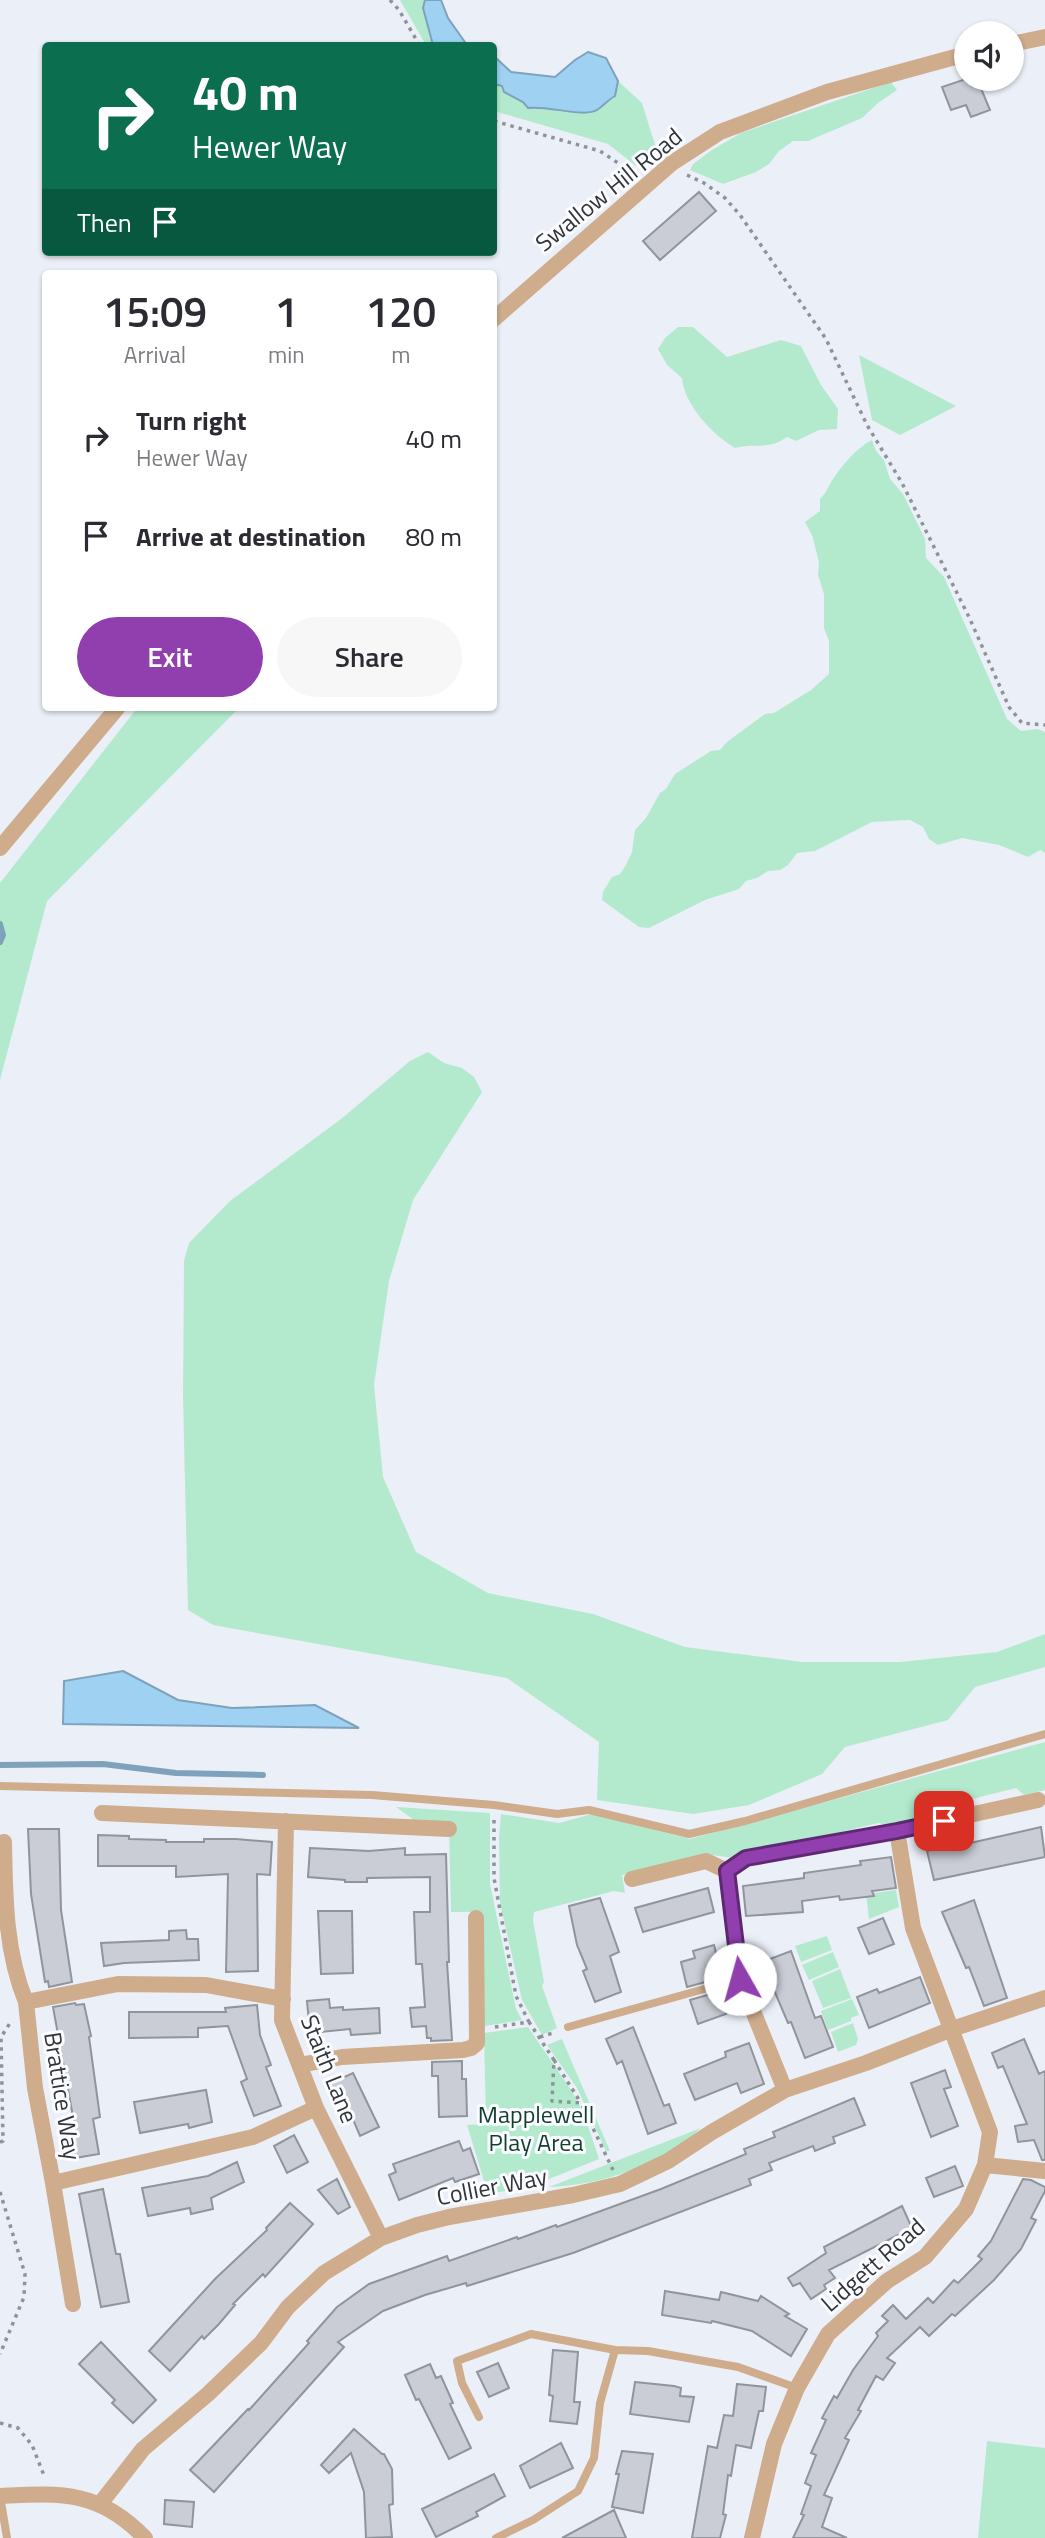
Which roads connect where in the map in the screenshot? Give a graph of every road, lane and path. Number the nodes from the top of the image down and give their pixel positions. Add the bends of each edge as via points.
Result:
1 (390, 0) edge
2 (1045, 37) edge
3 (1024, 41) edge
4 (418, 42) edge
5 (954, 57) edge
6 (497, 122) edge
7 (682, 174) dead end
8 (649, 183) junction
9 (497, 316) edge
10 (115, 711) edge
11 (1045, 725) edge
12 (0, 848) edge
13 (1045, 1734) edge
14 (0, 1786) edge
15 (1038, 1800) dead end
16 (494, 1805) junction
17 (102, 1812) dead end
18 (286, 1821) junction
19 (449, 1829) dead end
20 (897, 1831) junction
21 (4, 1842) dead end
22 (727, 1871) junction
23 (632, 1879) dead end
24 (476, 1918) dead end
25 (740, 1979) junction
26 (1045, 1998) edge
27 (283, 1999) junction
28 (26, 2009) junction
29 (529, 2022) junction
30 (568, 2027) joint
31 (477, 2029) junction
32 (952, 2029) junction
33 (539, 2038) junction
34 (554, 2060) junction
35 (300, 2065) junction
36 (785, 2090) junction
37 (581, 2103) junction
38 (316, 2108) junction
39 (0, 2142) edge
40 (985, 2165) junction
41 (1045, 2171) edge
42 (53, 2183) junction
43 (620, 2185) junction
44 (0, 2192) edge
45 (380, 2238) junction
46 (73, 2304) dead end
47 (615, 2350) junction
48 (0, 2354) edge
49 (797, 2388) junction
50 (479, 2417) dead end
51 (0, 2423) edge
52 (49, 2493) junction
53 (0, 2497) edge
54 (100, 2504) junction
55 (7, 2538) edge
56 (145, 2538) edge
57 (496, 2538) edge
58 (752, 2538) edge

1 - 4 path
2 - 3 street
5 - 8 street, Swallow Hill Road via 827,92 720,132
6 - 8 path via 600,151 621,165 628,177
7 - 11 path via 725,198 818,324 969,617 1009,707 1022,723
8 - 9 street, Swallow Hill Road
10 - 12 street
13 - 16 lane via 689,1834 589,1810 557,1814
14 - 16 lane via 372,1795
15 - 20 street
16 - 29 path via 494,1878 516,1996
17 - 18 street
18 - 19 street
18 - 27 street, Staith Lane
20 - 22 street via 746,1858
20 - 32 street, Lidgett Road via 913,1928
21 - 28 street via 9,1942
22 - 23 street via 706,1861
22 - 25 street
24 - 31 street
25 - 30 lane
25 - 36 street
26 - 32 street, Collier Way
27 - 28 street, Brattice Way via 206,1985 118,1984
27 - 35 street, Staith Lane via 282,2020
28 - 39 path via 9,2021 1,2037
28 - 42 street, Brattice Way
29 - 31 path
29 - 33 path
30 - 33 path
31 - 35 street via 477,2043 471,2048 342,2057
32 - 36 street, Collier Way
32 - 40 street, Lidgett Road via 990,2132
33 - 34 path
34 - 37 path
34 - 37 path via 552,2101
35 - 38 street, Staith Lane
36 - 43 street, Collier Way
37 - 43 path
38 - 42 street, Brattice Way via 253,2137
38 - 45 street, Staith Lane
40 - 41 street
40 - 49 street, Lidgett Road via 966,2209 925,2257 887,2281 828,2334
42 - 46 street
43 - 45 street, Collier Way via 449,2217
44 - 48 path via 25,2274 24,2297
45 - 54 street, Collier Way via 324,2273 288,2307 261,2343 143,2449
47 - 49 lane via 648,2351 738,2367
47 - 50 lane via 531,2334 457,2361
47 - 57 lane via 600,2403 594,2458 578,2491
49 - 58 street, Lidgett Road via 774,2444
51 - 52 path via 18,2428 32,2445
52 - 53 street
52 - 54 street
53 - 55 lane
54 - 56 street

